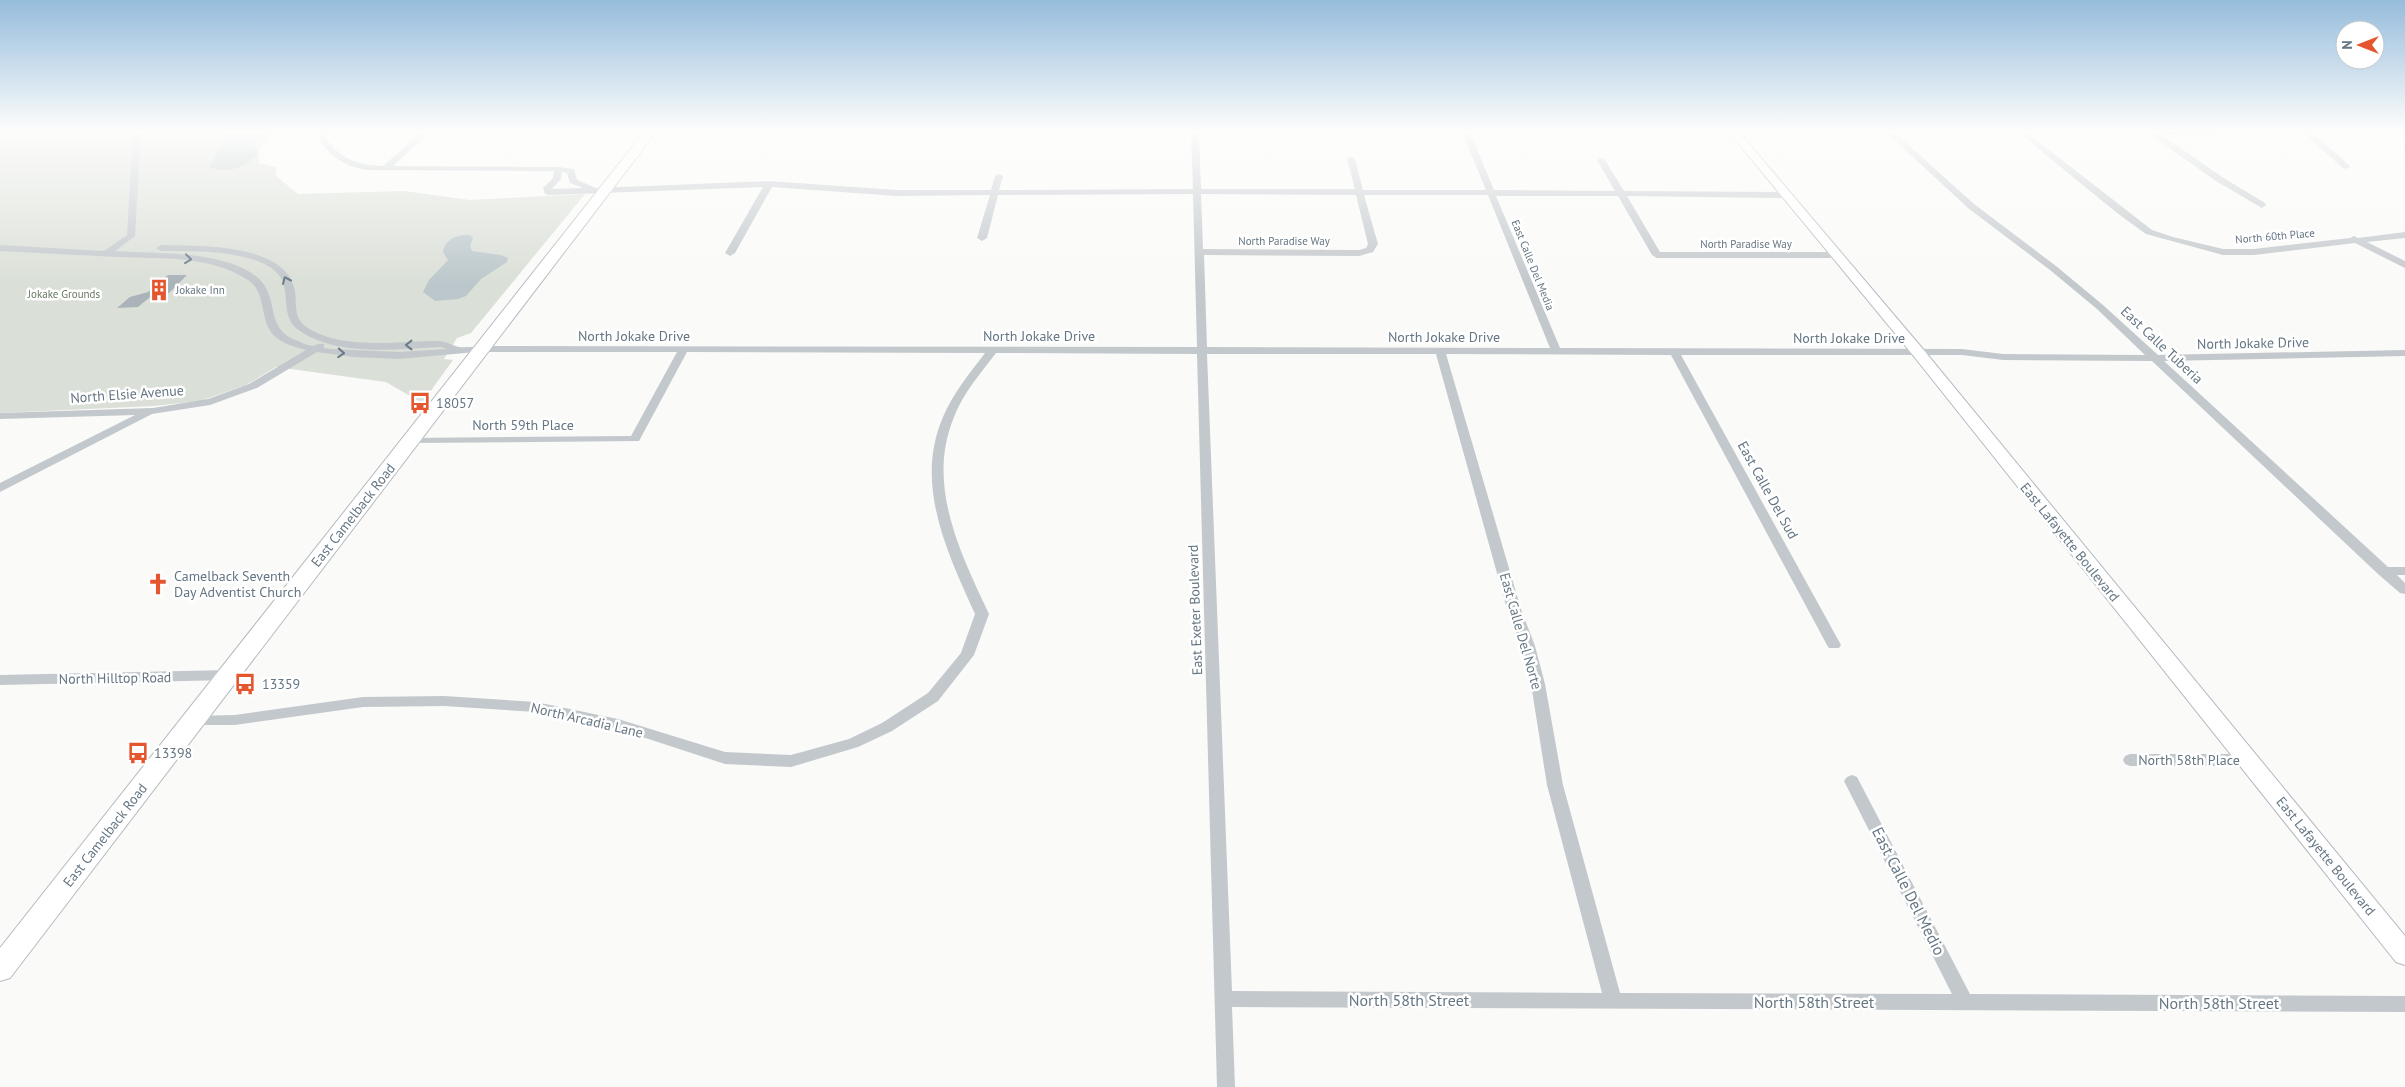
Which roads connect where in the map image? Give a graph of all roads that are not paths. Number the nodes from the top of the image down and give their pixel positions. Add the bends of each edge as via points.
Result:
1 (134, 183) edge
2 (553, 183) edge
3 (578, 183) edge
4 (605, 183) edge
5 (997, 183) edge
6 (1197, 183) edge
7 (1357, 183) edge
8 (1487, 183) edge
9 (1614, 183) edge
10 (1775, 183) edge
11 (1946, 183) edge
12 (2086, 183) edge
13 (2225, 183) edge
14 (769, 184) junction
15 (599, 190) junction
16 (1360, 192) junction
17 (1197, 193) junction
18 (1491, 193) junction
19 (994, 194) junction
20 (1621, 194) junction
21 (1785, 195) junction
22 (2262, 205) dead end
23 (2405, 235) edge
24 (982, 238) dead end
25 (2354, 240) junction
26 (0, 241) edge
27 (118, 246) junction
28 (0, 248) edge
29 (2205, 248) junction
30 (1198, 252) junction
31 (107, 253) junction
32 (730, 253) dead end
33 (1835, 255) junction
34 (2208, 258) dead end
35 (2405, 265) edge
36 (330, 340) junction
37 (316, 349) junction
38 (458, 349) junction
39 (483, 349) junction
40 (683, 350) junction
41 (993, 350) junction
42 (1203, 350) junction
43 (1440, 350) junction
44 (1556, 351) junction
45 (1674, 351) junction
46 (1916, 352) junction
47 (2405, 353) edge
48 (2154, 358) junction
49 (152, 411) junction
50 (0, 416) edge
51 (412, 440) junction
52 (0, 488) edge
53 (2383, 571) junction
54 (2405, 571) edge
55 (2405, 590) edge
56 (1834, 645) dead end
57 (229, 674) junction
58 (0, 680) edge
59 (193, 721) junction
60 (2130, 760) dead end
61 (2248, 760) junction
62 (1852, 781) dead end
63 (2405, 954) edge
64 (0, 969) edge
65 (1223, 999) junction
66 (1613, 1001) junction
67 (1965, 1002) junction
68 (2405, 1004) edge
69 (1226, 1087) edge

1 - 27 street via 131,236
2 - 15 street via 547,188 548,192
3 - 15 street
4 - 15 main road, East Camelback Road
5 - 19 street
6 - 17 street, East Exeter Boulevard
7 - 16 street
8 - 18 street, East Calle Del Media
9 - 20 street
10 - 21 street, East Lafayette Boulevard
11 - 48 street, East Calle Tuberia via 2067,279
12 - 29 street, North 60th Place via 2149,232
13 - 22 street
14 - 15 street
14 - 19 street via 874,192
14 - 32 street
15 - 39 main road, East Camelback Road
16 - 17 street
16 - 18 street
16 - 30 street, North Paradise Way via 1373,244 1370,250 1359,253
17 - 19 street
17 - 30 street, East Exeter Boulevard
18 - 20 street
18 - 44 street, East Calle Del Media
19 - 24 street
20 - 21 street
20 - 33 street, North Paradise Way via 1657,255
21 - 33 street, East Lafayette Boulevard
23 - 25 street, North 60th Place
25 - 29 street, North 60th Place via 2254,252 2223,252
25 - 35 street
26 - 27 street
27 - 31 street
36 -> 27 street via 302,328 291,315 290,286 280,268 252,256
28 - 31 street
29 - 34 street
30 - 42 street, East Exeter Boulevard
31 -> 37 street via 188,258 233,269 262,288 269,321 281,337
33 - 46 street, East Lafayette Boulevard
36 - 37 street, North Elsie Avenue
38 -> 36 street via 442,344 366,344
37 -> 38 street via 354,354 434,354
37 - 49 street, North Elsie Avenue via 253,386 210,402
38 - 39 street, North Jokake Drive
39 - 40 street, North Jokake Drive
39 - 51 main road, East Camelback Road
40 - 41 street, North Jokake Drive
40 - 51 street, North 59th Place via 635,439
41 - 42 street, North Jokake Drive
41 - 59 street, North Arcadia Lane via 947,417 936,452 938,502 961,568 982,614 967,655 933,697 854,744 791,761 724,758 618,724 536,707 444,701 363,702 236,720
42 - 43 street, North Jokake Drive
42 - 65 street, East Exeter Boulevard
43 - 44 street, North Jokake Drive
43 - 66 street, East Calle Del Norte via 1536,676 1555,786
44 - 45 street, North Jokake Drive
45 - 46 street, North Jokake Drive
45 - 56 street, East Calle Del Sud
46 - 48 street, North Jokake Drive via 1962,352 2003,357
46 - 61 street, East Lafayette Boulevard
47 - 48 street, North Jokake Drive
48 - 53 street, East Calle Tuberia
49 - 50 street, North Elsie Avenue
49 - 52 street
51 - 57 main road, East Camelback Road
53 - 54 street
53 - 55 street, East Calle Tuberia
57 - 58 street, North Hilltop Road
57 - 59 main road, East Camelback Road
59 - 64 main road, East Camelback Road
60 - 61 street, North 58th Place
61 - 63 street, East Lafayette Boulevard
62 - 67 street, East Calle Del Medio
65 - 66 street, North 58th Street
65 - 69 street, East Exeter Boulevard
66 - 67 street, North 58th Street
67 - 68 street, North 58th Street

